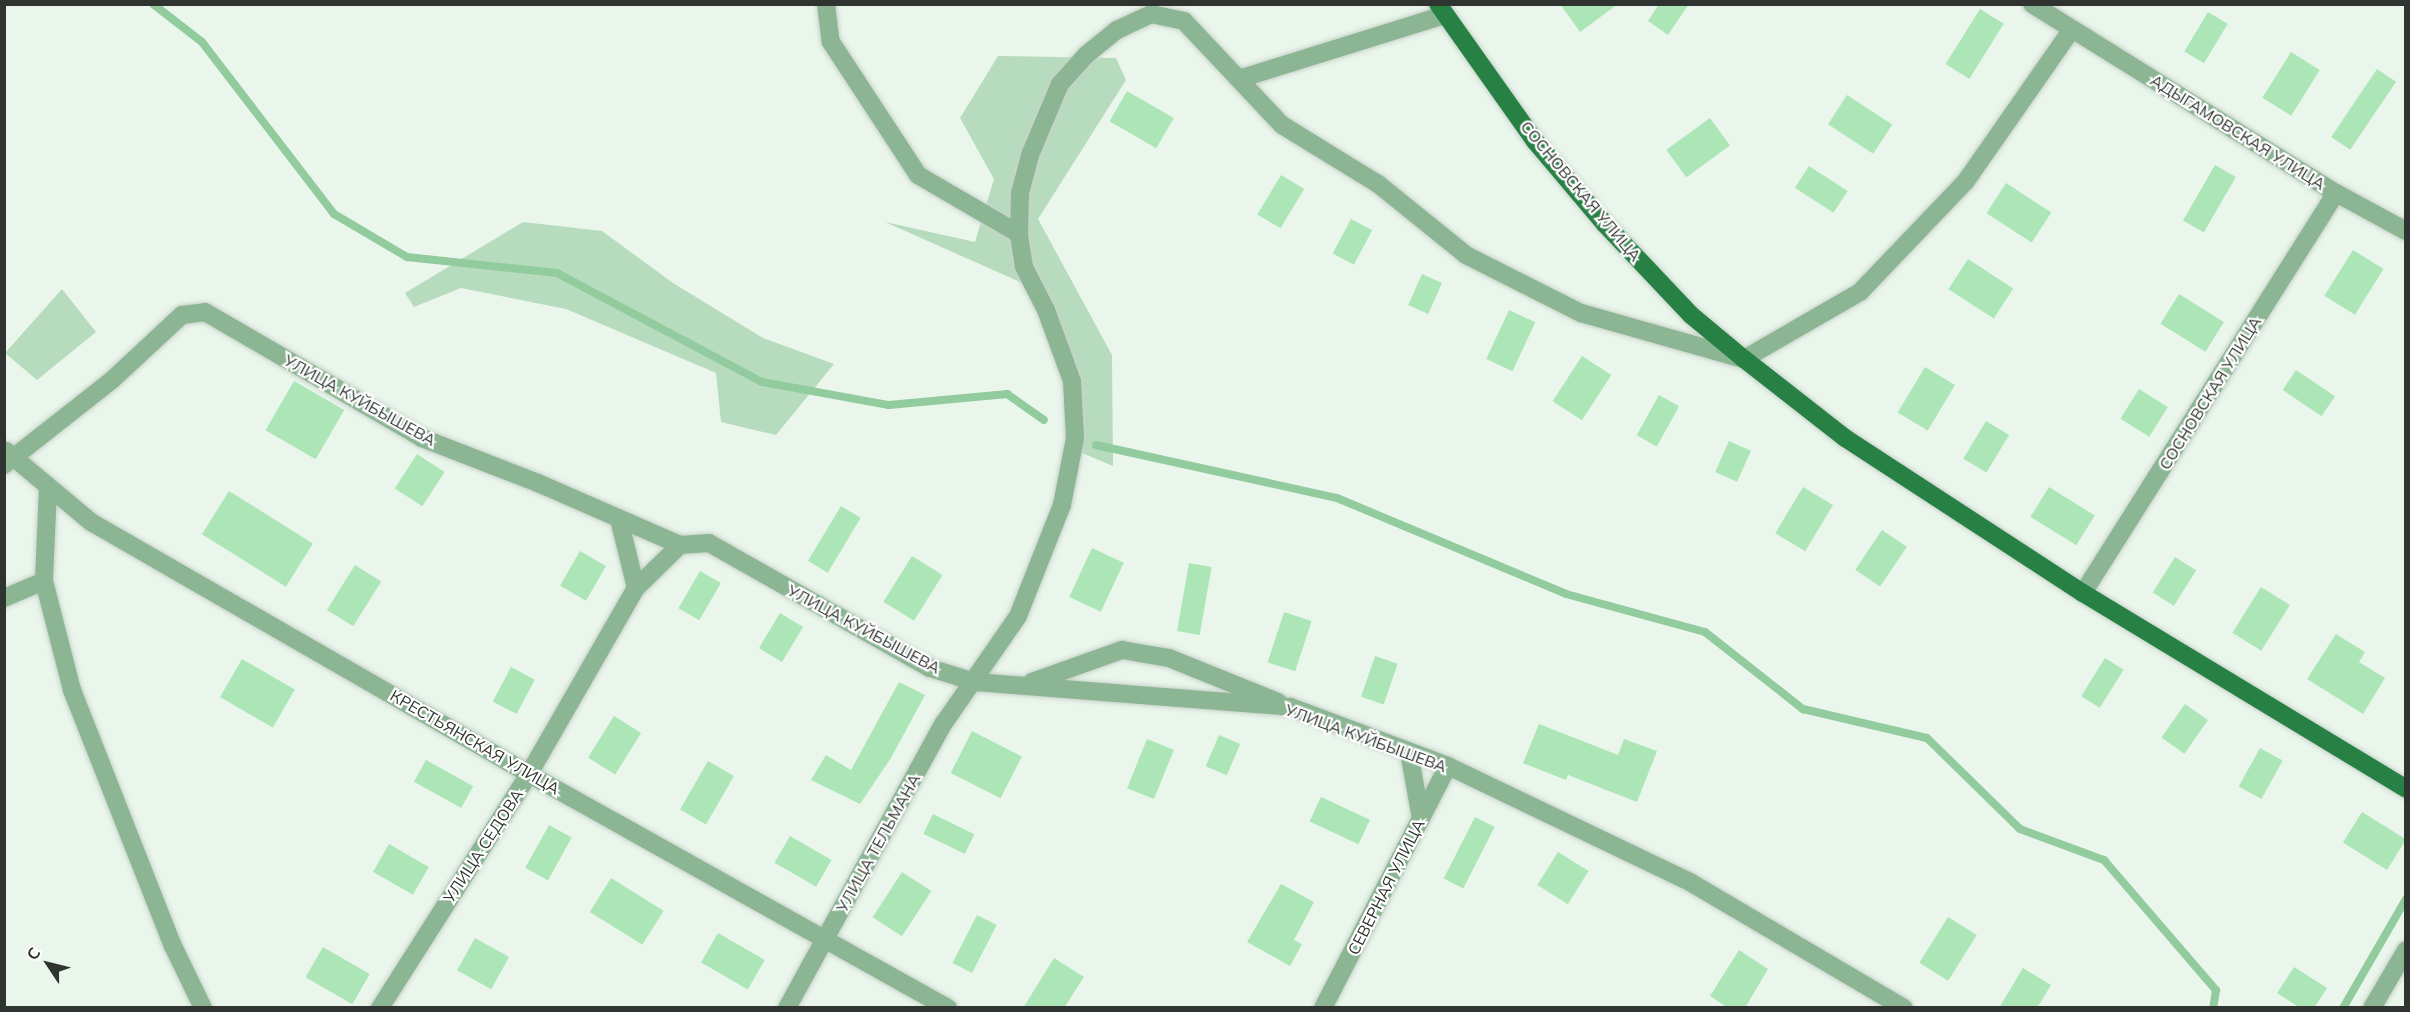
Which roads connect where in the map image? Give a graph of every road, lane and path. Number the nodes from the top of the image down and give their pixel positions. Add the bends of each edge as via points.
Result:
1 (826, 4) edge
2 (2032, 4) edge
3 (1441, 10) edge
4 (1151, 14) joint
5 (2072, 29) junction
6 (1239, 79) junction
7 (2336, 193) junction
8 (2406, 231) edge
9 (1019, 234) junction
10 (1744, 360) junction
11 (8, 458) edge
12 (48, 488) junction
13 (619, 519) junction
14 (680, 546) junction
15 (44, 581) junction
16 (636, 588) junction
17 (2083, 593) junction
18 (4, 598) edge
19 (975, 682) junction
20 (1029, 683) junction
21 (1291, 707) junction
22 (1409, 752) junction
23 (1448, 766) junction
24 (529, 774) junction
25 (2406, 789) edge
26 (1421, 819) junction
27 (826, 938) junction
28 (2406, 950) edge
29 (203, 1008) edge
30 (380, 1008) edge
31 (787, 1008) edge
32 (948, 1008) edge
33 (1323, 1008) edge
34 (1904, 1008) edge
35 (2372, 1008) edge

1 - 9 street via 831,42 918,175
2 - 5 street, АДЫГАМОВСКАЯ УЛИЦА
3 - 6 street
3 - 10 main road, СОСНОВСКАЯ УЛИЦА via 1535,141 1604,223 1691,315
4 - 6 street, СОСНОВСКАЯ УЛИЦА via 1184,21
4 - 9 street, УЛИЦА ТЕЛЬМАНА via 1117,30 1086,55 1060,84 1030,155 1020,193
5 - 7 street, АДЫГАМОВСКАЯ УЛИЦА
5 - 10 street via 1966,181 1860,292
6 - 10 street, СОСНОВСКАЯ УЛИЦА via 1282,125 1378,184 1466,255 1581,313
7 - 8 street, АДЫГАМОВСКАЯ УЛИЦА
7 - 17 street, СОСНОВСКАЯ УЛИЦА
9 - 19 street, УЛИЦА ТЕЛЬМАНА via 1024,267 1046,310 1072,381 1075,438 1062,505 1041,564 1018,616
10 - 17 main road, СОСНОВСКАЯ УЛИЦА via 1845,438
11 - 12 street, КРЕСТЬЯНСКАЯ УЛИЦА
11 - 13 street, УЛИЦА КУЙБЫШЕВА via 112,380 182,315 205,312 422,438
12 - 15 street
12 - 24 street, КРЕСТЬЯНСКАЯ УЛИЦА via 91,522
13 - 14 street, УЛИЦА КУЙБЫШЕВА
13 - 16 street
14 - 16 street, УЛИЦА СЕДОВА
14 - 19 street, УЛИЦА КУЙБЫШЕВА via 709,543 930,668
15 - 18 street
15 - 29 street via 72,690 173,946
16 - 24 street, УЛИЦА СЕДОВА
17 - 25 main road, СОСНОВСКАЯ УЛИЦА
19 - 20 street, УЛИЦА КУЙБЫШЕВА
19 - 27 street, УЛИЦА ТЕЛЬМАНА via 944,723
20 - 21 street, УЛИЦА КУЙБЫШЕВА via 1164,700
20 - 21 street via 1122,650 1169,658
21 - 22 street, УЛИЦА КУЙБЫШЕВА
22 - 23 street, УЛИЦА КУЙБЫШЕВА
22 - 26 street
23 - 26 street, СЕВЕРНАЯ УЛИЦА
23 - 34 street, УЛИЦА КУЙБЫШЕВА via 1690,882
24 - 27 street, КРЕСТЬЯНСКАЯ УЛИЦА
24 - 30 street, УЛИЦА СЕДОВА
26 - 33 street, СЕВЕРНАЯ УЛИЦА
27 - 31 street, УЛИЦА ТЕЛЬМАНА
27 - 32 street, КРЕСТЬЯНСКАЯ УЛИЦА
28 - 35 street

